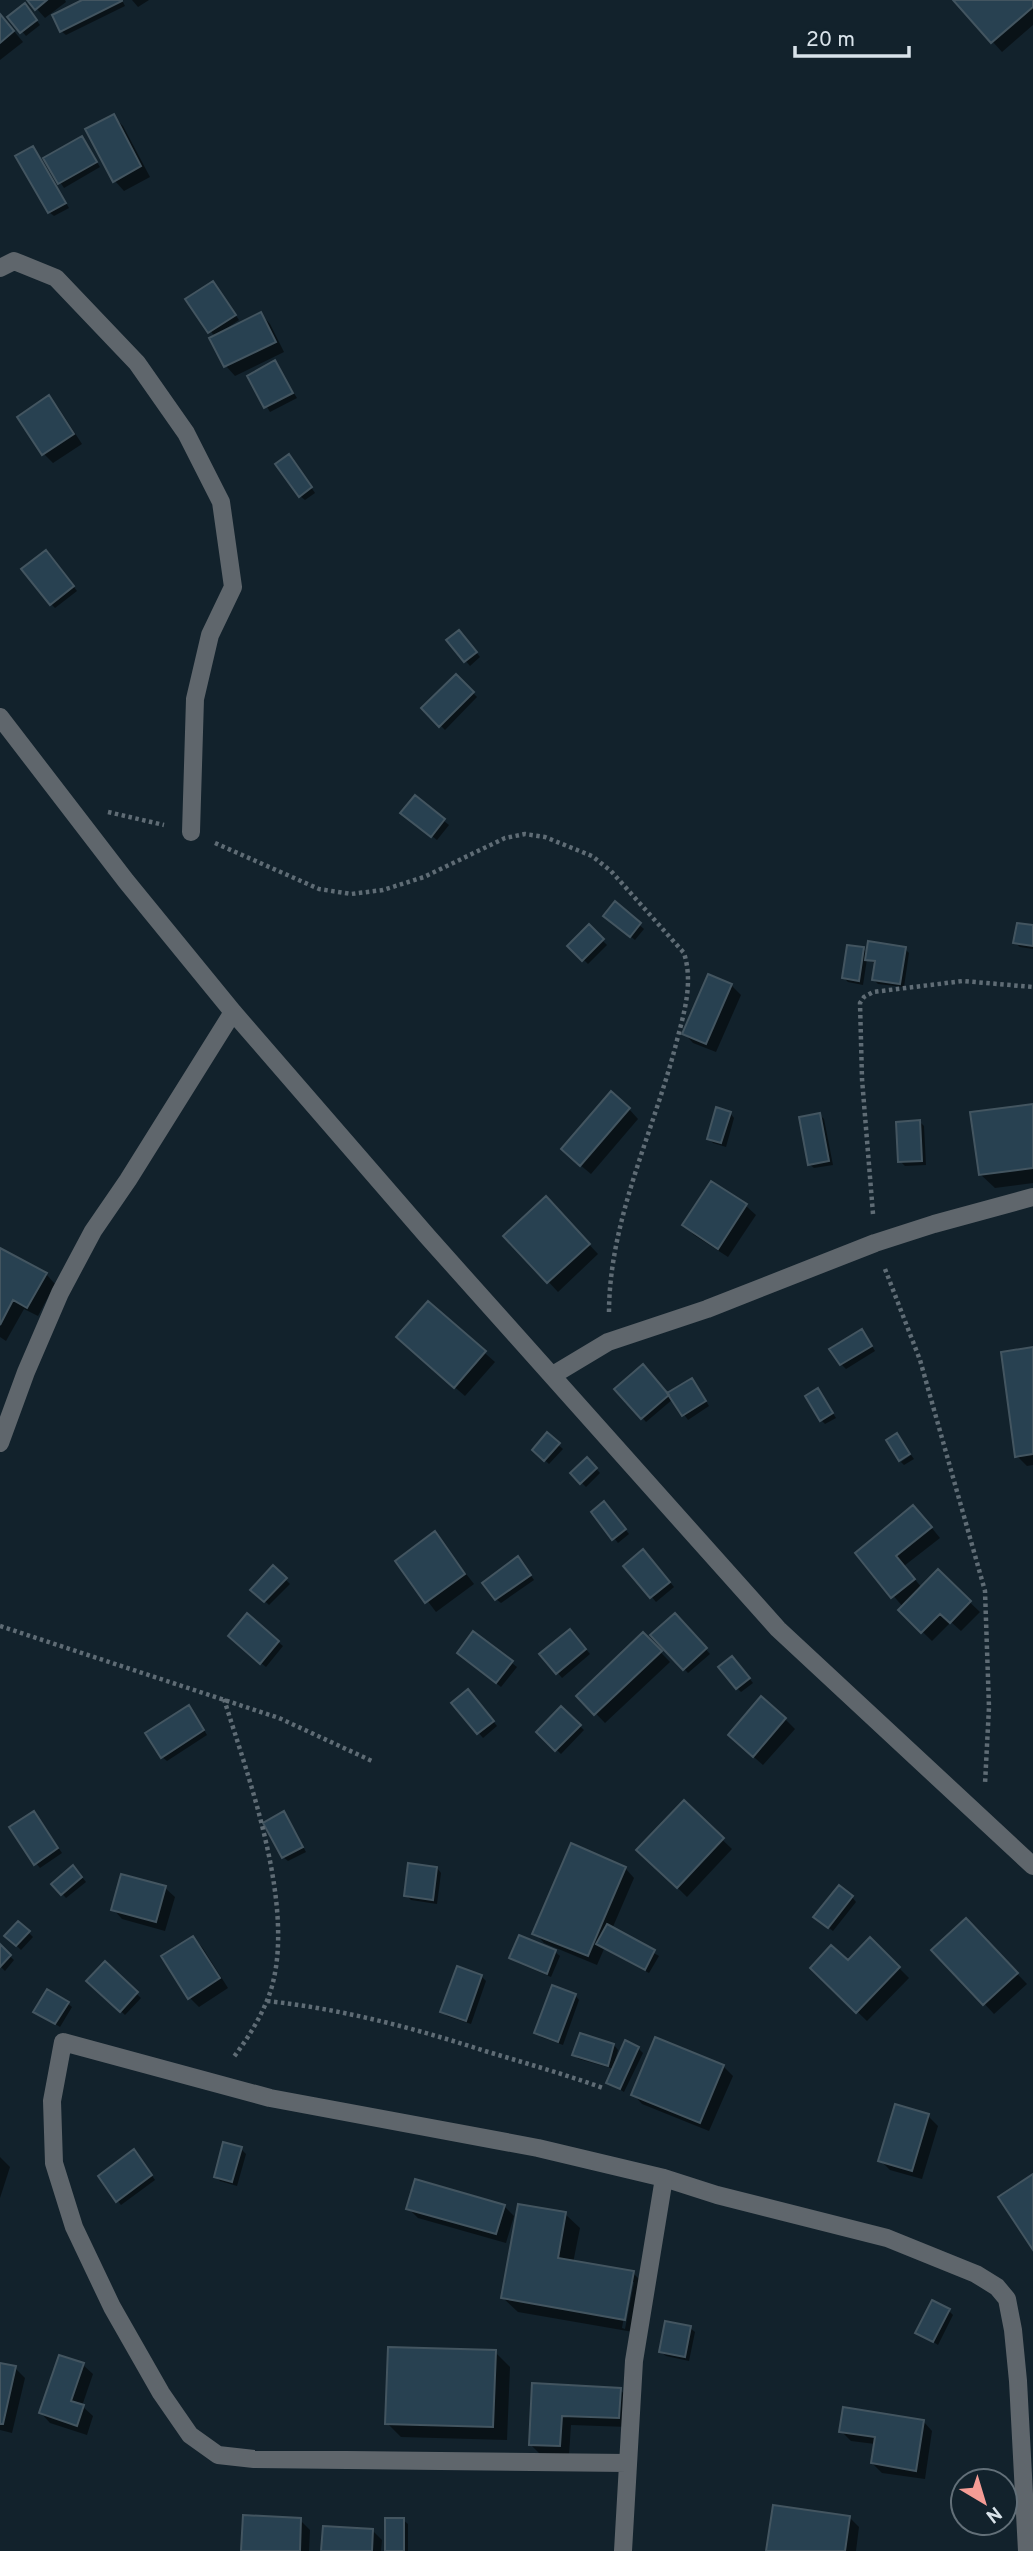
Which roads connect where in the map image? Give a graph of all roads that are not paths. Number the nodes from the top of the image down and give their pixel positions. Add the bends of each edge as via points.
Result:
1 (0, 268) edge
2 (0, 717) edge
3 (191, 832) road end
4 (233, 1012) junction
5 (1033, 1197) edge
6 (553, 1375) junction
7 (0, 1443) edge
8 (1033, 1866) edge
9 (664, 2178) junction
10 (627, 2463) junction
11 (623, 2551) edge
12 (1027, 2551) edge

1 - 3 street via 14,261 56,278 96,319 164,400 221,502 233,587 210,635 195,699
2 - 4 street via 125,881
4 - 6 street
4 - 7 street via 93,1231 60,1293
5 - 6 street via 876,1243 608,1342
6 - 8 street via 778,1629
9 - 10 street via 634,2361
9 - 10 street via 538,2148 270,2098 64,2042 52,2101 54,2163 74,2227 161,2393 190,2435 218,2455
9 - 12 street via 887,2238 997,2287 1007,2298 1013,2330
10 - 11 street

